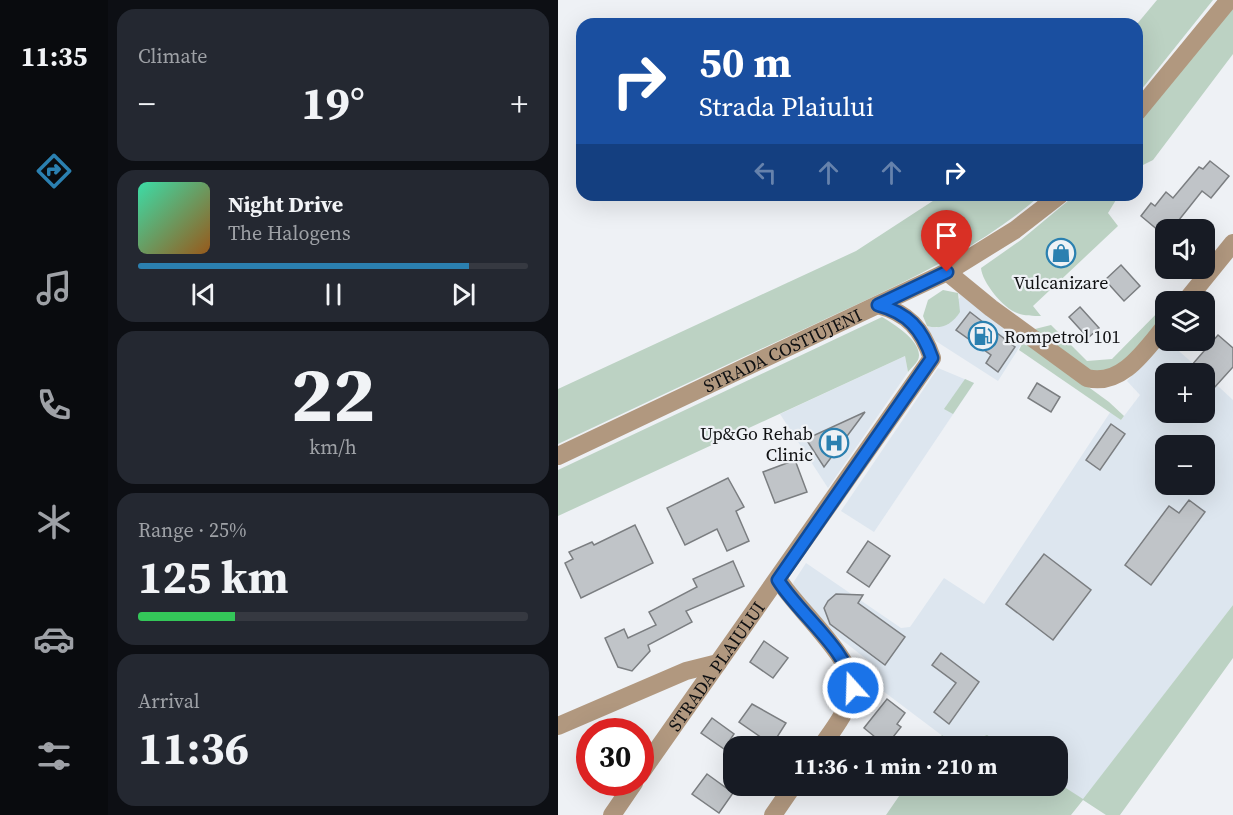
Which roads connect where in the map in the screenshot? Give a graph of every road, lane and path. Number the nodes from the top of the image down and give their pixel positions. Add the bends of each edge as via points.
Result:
1 (1228, 0) edge
2 (1143, 105) edge
3 (1052, 201) edge
4 (1233, 243) edge
5 (947, 272) junction
6 (1194, 291) edge
7 (878, 305) junction
8 (1155, 338) edge
9 (558, 456) edge
10 (778, 580) junction
11 (718, 663) junction
12 (558, 726) edge
13 (828, 736) edge
14 (654, 754) edge
15 (625, 796) edge
16 (787, 796) edge
17 (612, 815) edge
18 (773, 815) edge

1 - 2 street
3 - 5 street, STRADA COSTIUJENI via 1015,230
4 - 6 street
5 - 7 street, STRADA COSTIUJENI
5 - 8 street via 1087,378 1099,381 1120,373
7 - 9 street, STRADA COSTIUJENI
7 - 10 street, STRADA PLAIULUI via 913,322 922,332 932,358
10 - 11 street, STRADA PLAIULUI
10 - 13 street via 841,658 852,678 849,701
11 - 12 street via 686,671
11 - 14 street, STRADA PLAIULUI
15 - 17 street
16 - 18 street

